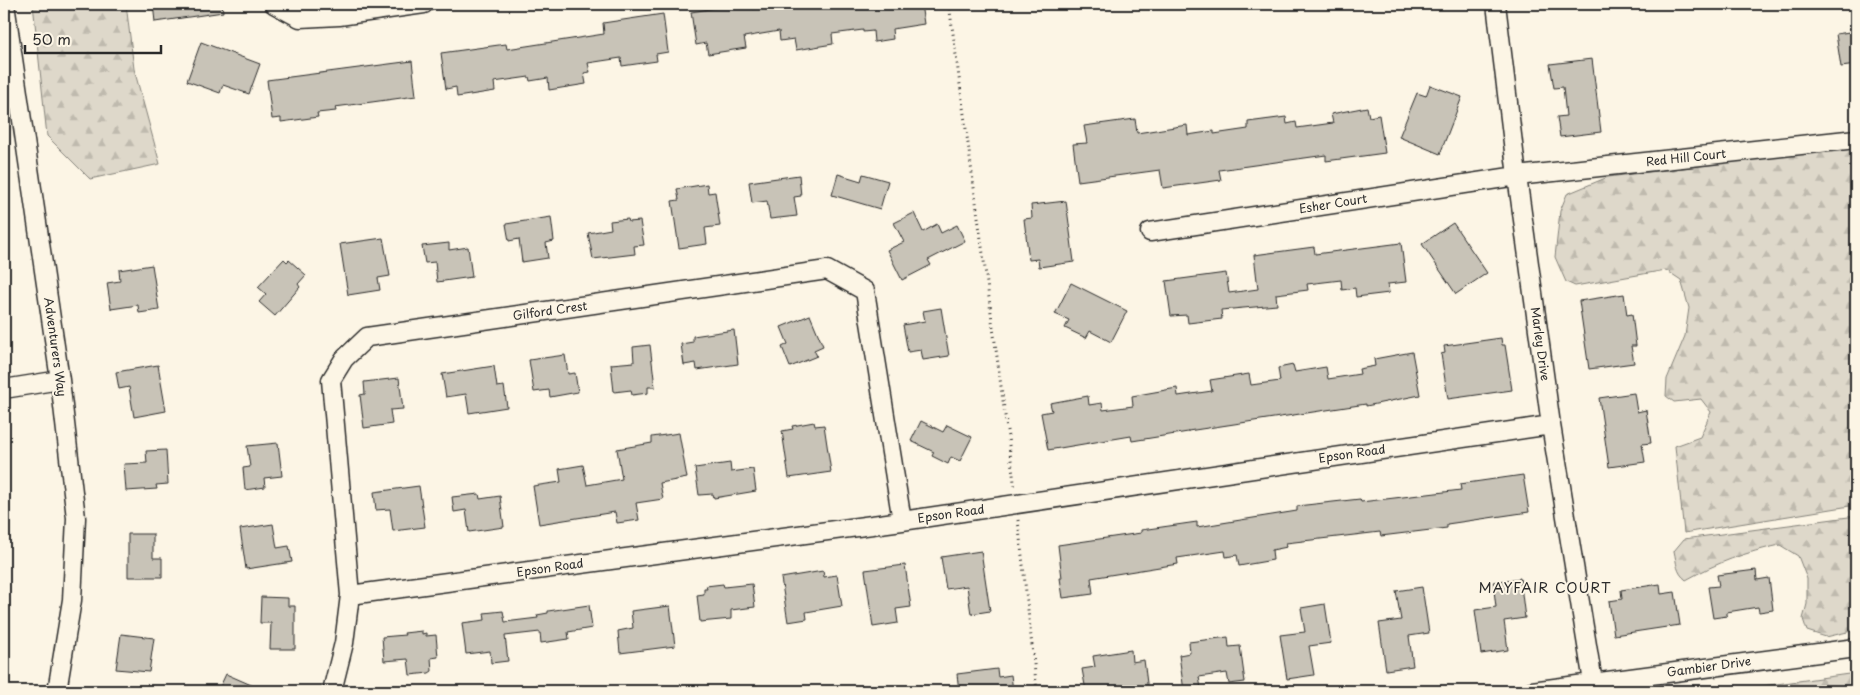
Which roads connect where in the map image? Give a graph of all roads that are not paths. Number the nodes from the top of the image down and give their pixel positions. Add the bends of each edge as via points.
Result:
1 (6, 4) edge
2 (274, 4) edge
3 (424, 4) edge
4 (1496, 4) edge
5 (8, 52) edge
6 (1856, 139) edge
7 (1517, 176) junction
8 (1150, 232) dead end
9 (60, 380) junction
10 (4, 389) edge
11 (1551, 425) junction
12 (902, 521) junction
13 (350, 595) junction
14 (1856, 648) edge
15 (1593, 682) junction
16 (57, 691) edge
17 (332, 691) edge
18 (1532, 691) edge

1 - 5 street, Adventurers Way
2 - 3 street via 300,18
4 - 7 street, Marley Drive
5 - 9 street, Adventurers Way
6 - 7 street, Red Hill Court
7 - 8 street, Esher Court
7 - 11 street, Marley Drive
9 - 10 street
9 - 16 street, Adventurers Way via 76,518 72,600
11 - 12 street, Epson Road
11 - 15 street, Marley Drive
12 - 13 street, Epson Road
12 - 13 street, Gilford Crest via 865,291 827,270 367,337 344,359 330,380
13 - 17 street, Gilford Crest via 344,643
14 - 15 street, Gambier Drive
15 - 18 street, Gambier Drive

